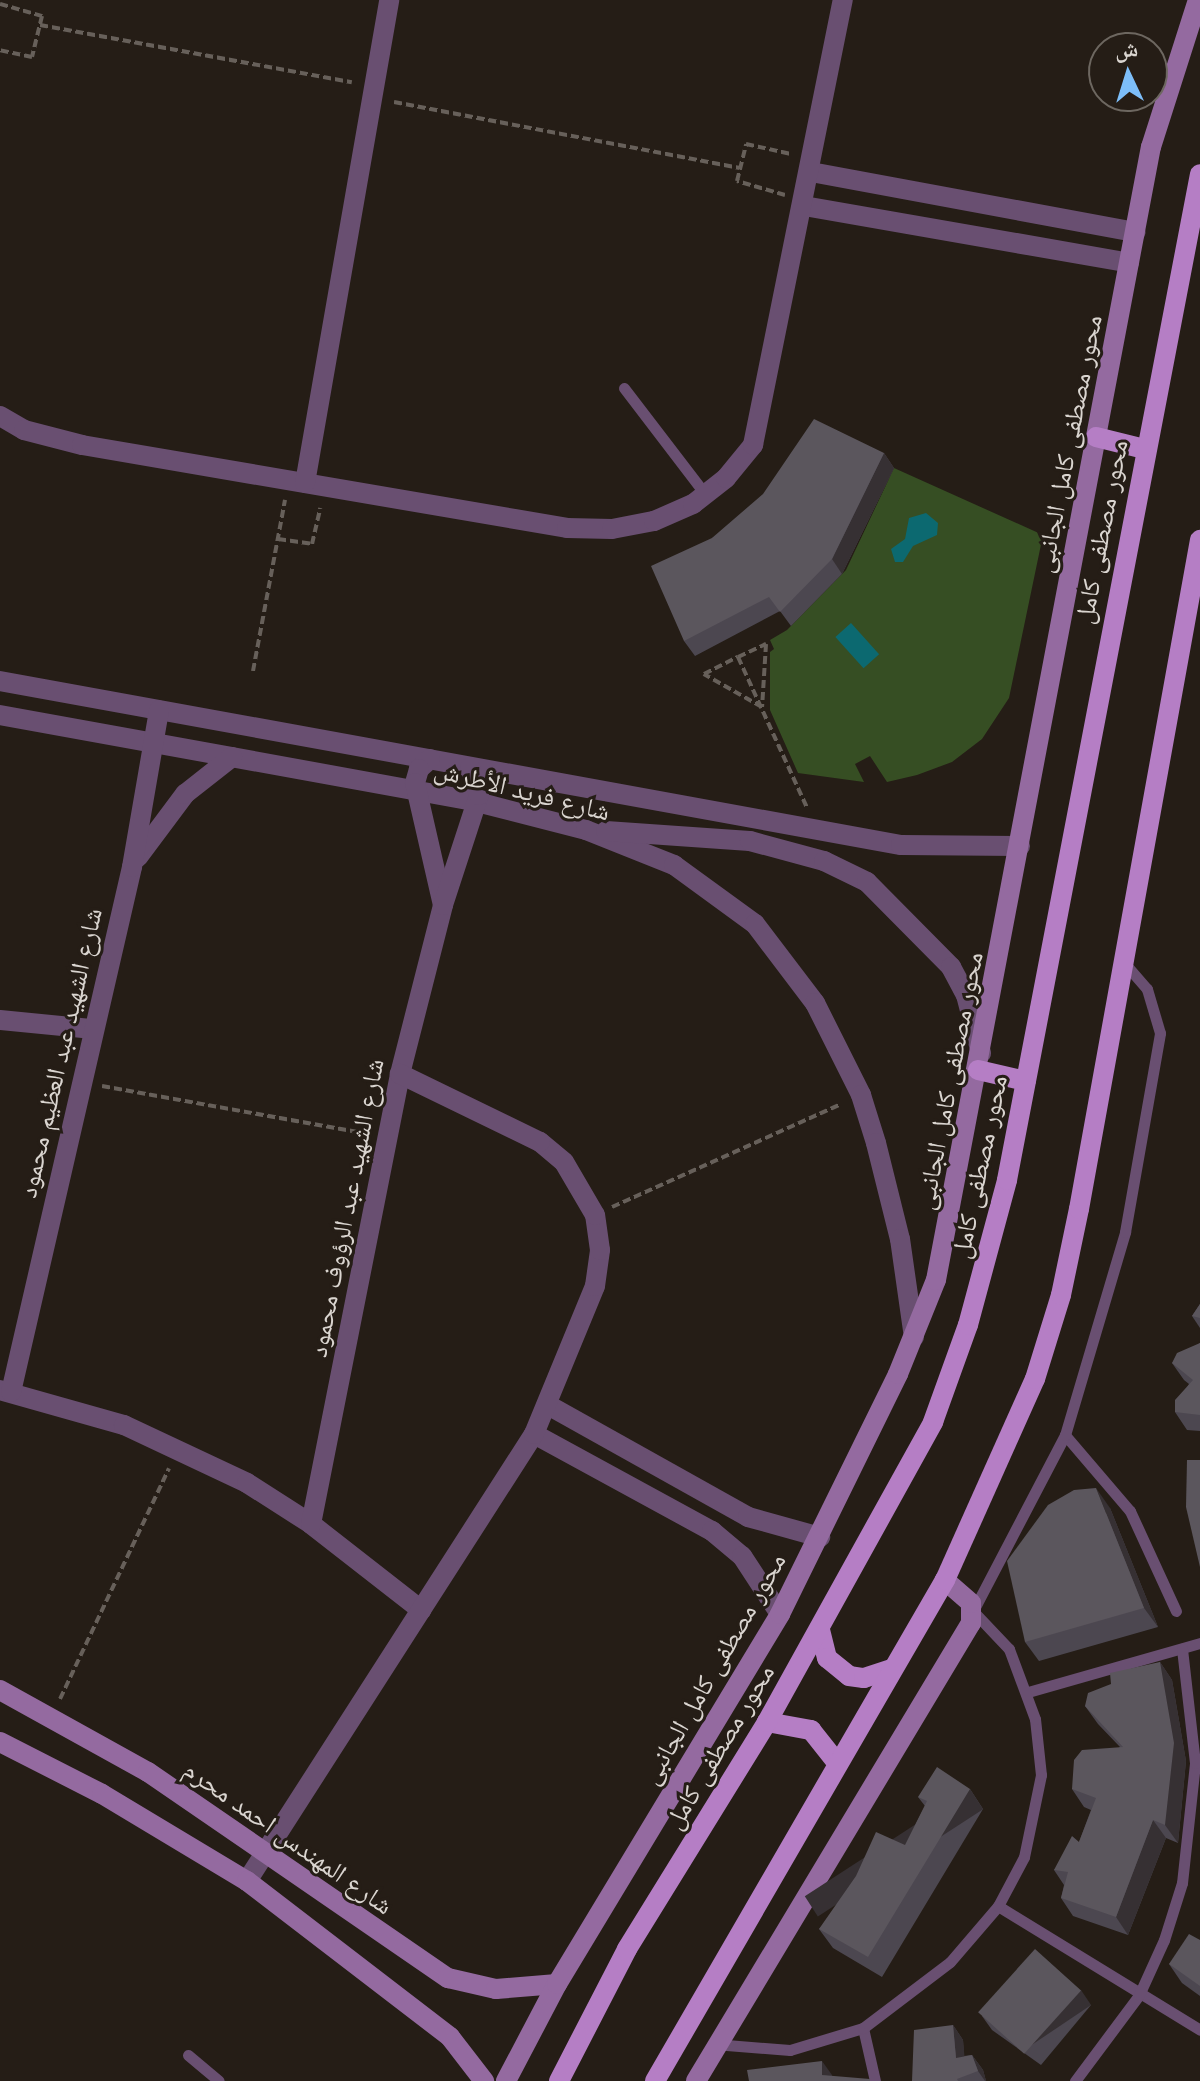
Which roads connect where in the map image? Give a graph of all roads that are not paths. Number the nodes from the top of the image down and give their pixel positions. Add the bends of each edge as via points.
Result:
1 (389, 0) edge
2 (843, 0) edge
3 (1198, 0) edge
4 (812, 165) junction
5 (1200, 174) edge
6 (805, 203) junction
7 (1135, 232) junction
8 (1129, 263) junction
9 (624, 388) dead end
10 (0, 416) edge
11 (1096, 437) junction
12 (1145, 449) junction
13 (306, 483) junction
14 (705, 494) junction
15 (1200, 540) edge
16 (0, 681) edge
17 (159, 710) junction
18 (0, 715) edge
19 (153, 743) junction
20 (232, 757) junction
21 (430, 759) junction
22 (470, 767) junction
23 (416, 791) junction
24 (477, 802) junction
25 (586, 830) junction
26 (1020, 846) junction
27 (132, 867) junction
28 (443, 905) junction
29 (1123, 962) junction
30 (0, 1020) edge
31 (91, 1029) junction
32 (980, 1062) junction
33 (400, 1074) junction
34 (1026, 1081) junction
35 (914, 1337) junction
36 (5, 1391) edge
37 (548, 1405) junction
38 (534, 1434) junction
39 (1065, 1435) junction
40 (311, 1524) junction
41 (820, 1537) junction
42 (945, 1580) junction
43 (421, 1610) junction
44 (973, 1611) junction
45 (1176, 1611) dead end
46 (780, 1614) junction
47 (820, 1630) junction
48 (1200, 1643) edge
49 (1182, 1649) junction
50 (891, 1669) junction
51 (0, 1690) edge
52 (1028, 1692) junction
53 (767, 1722) junction
54 (0, 1742) edge
55 (838, 1764) junction
56 (266, 1852) junction
57 (247, 1881) junction
58 (998, 1906) junction
59 (557, 1984) junction
60 (1139, 1995) junction
61 (863, 2028) junction
62 (1200, 2030) edge
63 (714, 2044) junction
64 (188, 2055) dead end
65 (219, 2081) edge
66 (484, 2081) edge
67 (506, 2081) edge
68 (559, 2081) edge
69 (655, 2081) edge
70 (696, 2081) edge
71 (875, 2081) edge
72 (1075, 2081) edge

1 - 13 street
2 - 4 street
3 - 7 street, محور مصطفى كامل الجانبى via 1158,119
4 - 6 street
4 - 7 street
5 - 12 main road, محور مصطفى كامل
6 - 8 street
6 - 14 street via 753,445
7 - 8 street, محور مصطفى كامل الجانبى
8 - 11 street, محور مصطفى كامل الجانبى
9 - 14 lane
10 - 13 street via 24,430 82,445
11 - 12 main road
11 - 26 street, محور مصطفى كامل الجانبى
12 - 34 main road, محور مصطفى كامل
13 - 14 street via 567,528 612,529 654,521
15 - 29 main road
16 - 17 street, شارع فريد الأطرش
17 - 19 street, شارع الشهيد عبد العظيم محمود
17 - 21 street, شارع فريد الأطرش
18 - 19 street, شارع فريد الأطرش
19 - 20 street, شارع فريد الأطرش
19 - 27 street, شارع الشهيد عبد العظيم محمود
20 - 23 street, شارع فريد الأطرش
20 - 27 street, شارع الشهيد عبد العظيم محمود via 164,817
21 - 22 street, شارع فريد الأطرش
21 - 23 street via 419,769
22 - 24 street, شارع الشهيد عبد الرؤوف محمود via 479,787
22 - 26 street, شارع فريد الأطرش via 938,849
23 - 24 street, شارع فريد الأطرش
23 - 28 street, شارع الشهيد عبد الرؤوف محمود
24 - 25 street, شارع فريد الأطرش
24 - 28 street, شارع الشهيد عبد الرؤوف محمود
25 - 32 street via 750,841 824,861 867,882 951,967 966,995
25 - 35 street, شارع فريد الأطرش via 674,865 755,924 815,1003 861,1095 889,1191
26 - 32 street, محور مصطفى كامل الجانبى
27 - 31 street, شارع الشهيد عبد العظيم محمود
28 - 33 street, شارع الشهيد عبد الرؤوف محمود
29 - 39 lane via 1154,1004 1160,1045 1125,1232
29 - 42 main road via 1061,1295 1035,1379
30 - 31 street
31 - 36 street, شارع الشهيد عبد العظيم محمود
32 - 34 main road
32 - 35 street, محور مصطفى كامل الجانبى via 945,1248
33 - 37 street via 540,1142 574,1174 595,1215 600,1250 595,1286
33 - 40 street, شارع الشهيد عبد الرؤوف محمود
34 - 47 main road, محور مصطفى كامل via 989,1257 938,1408
35 - 41 street, محور مصطفى كامل الجانبى
36 - 40 street via 110,1420 179,1448
37 - 38 street
37 - 41 street via 748,1517
38 - 43 street
38 - 46 street via 712,1531 742,1556
39 - 44 lane
39 - 45 lane via 1130,1511 1157,1560
40 - 43 street
41 - 46 street, محور مصطفى كامل الجانبى
42 - 44 street via 968,1598
42 - 50 main road
43 - 56 street
44 - 52 lane via 1009,1649
44 - 63 street via 928,1698
46 - 59 street, محور مصطفى كامل الجانبى
47 - 50 main road via 827,1658 849,1676 864,1678
47 - 53 main road, محور مصطفى كامل
48 - 49 lane
49 - 52 lane
49 - 60 lane via 1195,1763 1193,1823 1169,1926
50 - 55 main road
51 - 56 street, شارع المهندس احمد محرم via 148,1772
52 - 58 lane via 1039,1747 1038,1803 1024,1857
53 - 55 main road via 811,1730
53 - 68 main road, محور مصطفى كامل via 627,1949
54 - 57 street via 102,1794
55 - 69 main road
56 - 57 street
56 - 59 street, شارع المهندس احمد محرم via 448,1978 496,1989
57 - 66 street via 450,2037
58 - 60 lane
58 - 61 lane via 941,1970
59 - 67 street, محور مصطفى كامل الجانبى
60 - 62 lane
60 - 72 lane
61 - 63 lane via 790,2050
61 - 71 lane
63 - 70 street
64 - 65 lane

